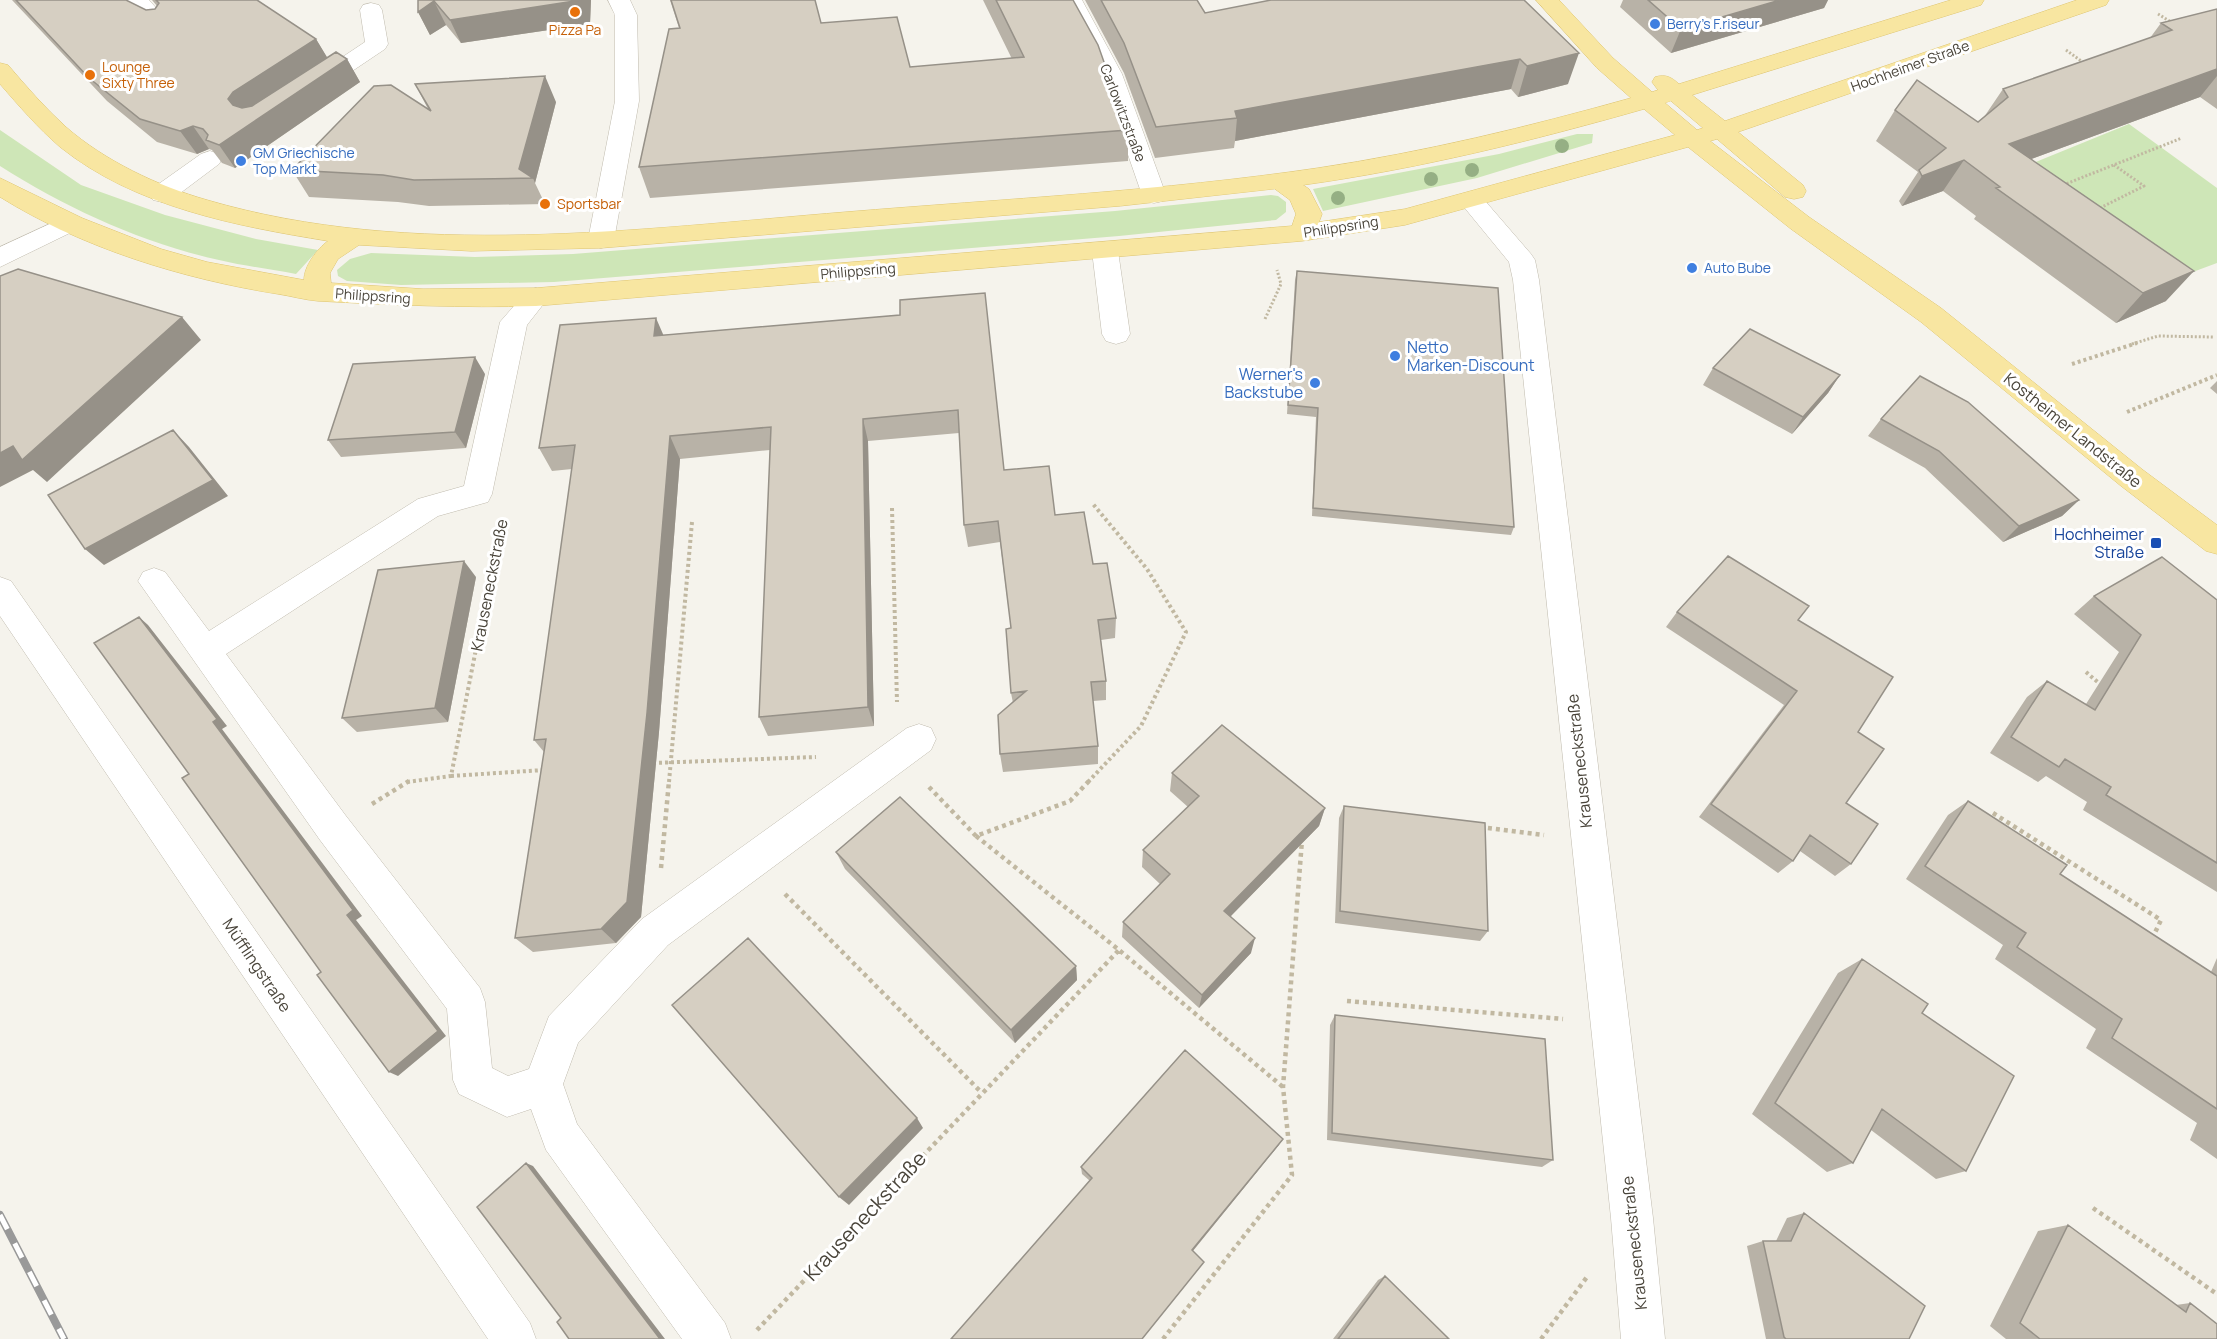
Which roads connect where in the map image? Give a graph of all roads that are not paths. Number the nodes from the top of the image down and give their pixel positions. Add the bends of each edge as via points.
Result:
1 (136, 0) edge
2 (619, 0) edge
3 (1071, 0) edge
4 (1547, 0) edge
5 (1552, 0) edge
6 (1973, 0) edge
7 (2098, 0) edge
8 (371, 10) dead end
9 (161, 27) edge
10 (1629, 56) dead end
11 (0, 70) edge
12 (1647, 70) dead end
13 (1676, 93) junction
14 (298, 96) edge
15 (1649, 101) junction
16 (1722, 130) junction
17 (1692, 138) junction
18 (210, 159) edge
19 (1280, 181) junction
20 (0, 186) edge
21 (162, 194) junction
22 (1154, 195) junction
23 (1471, 201) junction
24 (69, 223) junction
25 (1302, 233) junction
26 (354, 236) junction
27 (601, 240) junction
28 (1106, 252) junction
29 (0, 258) edge
30 (318, 292) junction
31 (536, 297) junction
32 (1931, 315) junction
33 (1116, 334) dead end
34 (2217, 542) edge
35 (154, 581) dead end
36 (0, 590) edge
37 (204, 651) junction
38 (909, 746) road end
39 (543, 1084) junction
40 (514, 1339) edge
41 (709, 1339) edge
42 (1643, 1339) edge

1 - 9 street
2 - 27 street via 626,15 627,101
3 - 22 street, Carlowitzstraße via 1111,74
4 - 15 main road, Kostheimer Landstraße via 1593,51
5 - 10 main road
6 - 13 main road
7 - 16 main road, Hochheimer Straße
8 - 14 street via 377,44
11 - 21 main road via 38,114 80,150
12 - 13 main road, Kostheimer Landstraße
13 - 15 main road
13 - 16 main road, Kostheimer Landstraße
15 - 17 main road, Kostheimer Landstraße
15 - 19 main road via 1411,160
16 - 17 main road, Philippsring
16 - 32 main road, Kostheimer Landstraße via 1827,217
17 - 23 main road, Philippsring
17 - 32 main road, Kostheimer Landstraße via 1800,223
18 - 21 street
19 - 22 main road
19 - 25 main road via 1300,195 1309,214
20 - 24 main road, Philippsring
21 - 26 main road via 232,215
22 - 27 main road
23 - 25 main road, Philippsring via 1405,217
23 - 42 street, Krauseneckstraße via 1522,260 1526,280
24 - 29 street
24 - 30 main road, Philippsring via 177,263 238,279
25 - 28 main road, Philippsring
26 - 27 main road via 480,243
26 - 30 main road via 329,253 317,273
28 - 31 main road, Philippsring
28 - 33 street
30 - 31 main road, Philippsring via 452,300
31 - 37 street via 514,322 477,494 429,507
32 - 34 main road, Kostheimer Landstraße
35 - 37 street
36 - 40 street, Müfflingstraße
37 - 39 street via 466,1002 473,1080 507,1096
38 - 39 street via 655,932 563,1030
39 - 41 street via 560,1137

